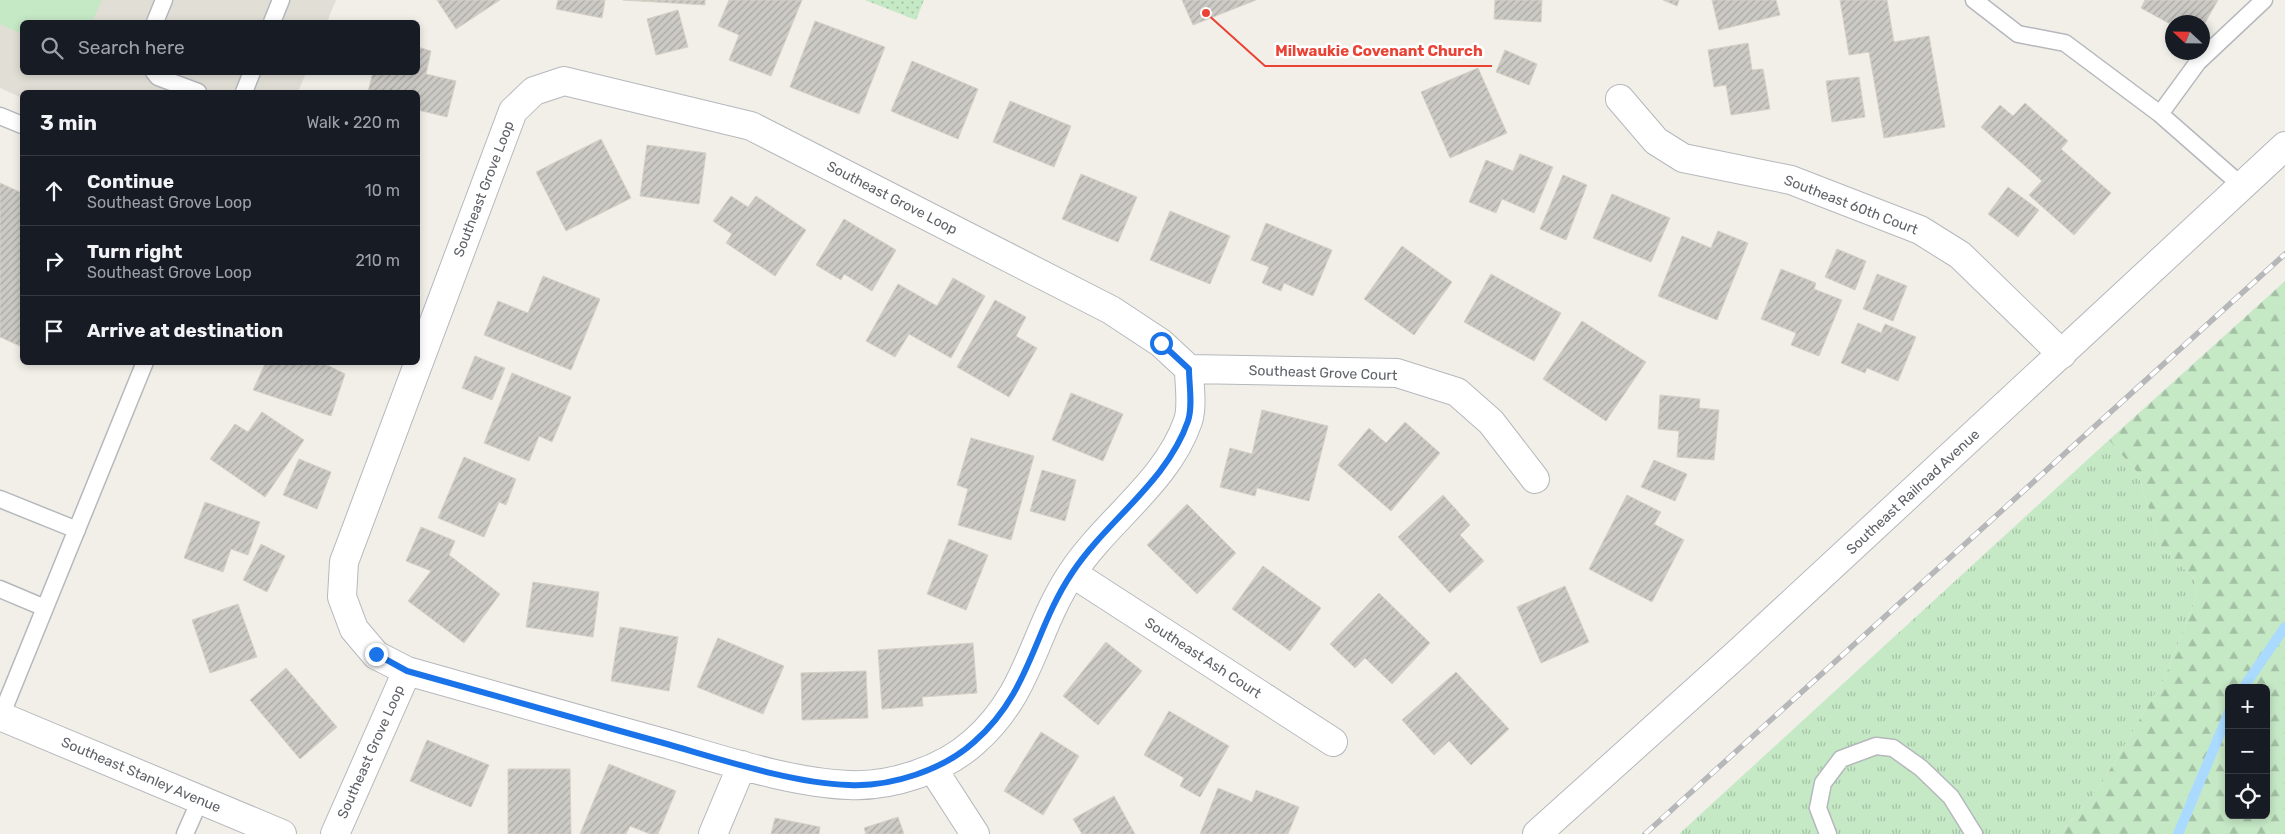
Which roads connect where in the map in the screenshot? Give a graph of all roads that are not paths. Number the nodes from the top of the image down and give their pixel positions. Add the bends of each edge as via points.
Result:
1 (164, 0) edge
2 (281, 0) edge
3 (1974, 0) edge
4 (2264, 0) edge
5 (156, 20) edge
6 (273, 20) edge
7 (156, 75) edge
8 (251, 75) edge
9 (193, 90) edge
10 (245, 90) edge
11 (1620, 99) dead end
12 (2160, 114) junction
13 (0, 116) edge
14 (20, 124) edge
15 (2285, 146) edge
16 (2242, 186) junction
17 (2062, 354) junction
18 (420, 359) edge
19 (144, 365) edge
20 (418, 365) edge
21 (1189, 369) junction
22 (1534, 479) dead end
23 (0, 500) edge
24 (77, 530) junction
25 (1072, 573) junction
26 (0, 589) edge
27 (45, 608) junction
28 (407, 671) junction
29 (0, 716) edge
30 (1333, 742) dead end
31 (742, 765) junction
32 (933, 769) junction
33 (200, 800) junction
34 (185, 834) edge
35 (282, 834) edge
36 (334, 834) edge
37 (713, 834) edge
38 (975, 834) edge
39 (1537, 834) edge
40 (1828, 834) edge
41 (1974, 834) edge

1 - 5 lane
2 - 6 lane
3 - 12 lane via 2018,34 2065,43
4 - 12 lane via 2198,62
7 - 9 lane
8 - 10 lane
11 - 17 street, Southeast 60th Court via 1656,140 1683,158 1791,180 1920,230 1960,255
12 - 16 lane
13 - 14 lane
15 - 16 street, Southeast Railroad Avenue
16 - 17 street, Southeast Railroad Avenue
17 - 39 street, Southeast Railroad Avenue
18 - 21 street, Southeast Grove Loop via 513,111 534,91 564,80 751,126 1111,310 1161,343
19 - 24 lane
20 - 28 street, Southeast Grove Loop via 344,562 342,597 354,629 376,654
21 - 22 street, Southeast Grove Court via 1397,373 1457,392 1491,422
21 - 25 street, Southeast Grove Loop via 1189,419 1166,464
23 - 24 lane
24 - 27 lane
25 - 30 street, Southeast Ash Court
25 - 32 street, Southeast Grove Loop via 1008,705 973,743
26 - 27 lane
27 - 29 lane
28 - 31 street, Southeast Grove Loop
28 - 36 street, Southeast Grove Loop
29 - 33 street, Southeast Stanley Avenue
31 - 32 street, Southeast Grove Loop via 851,786 893,782
31 - 37 street
32 - 38 street
33 - 34 lane
33 - 35 street, Southeast Stanley Avenue
40 - 41 lane via 1818,808 1823,784 1841,759 1876,746 1893,748 1921,768 1951,797

